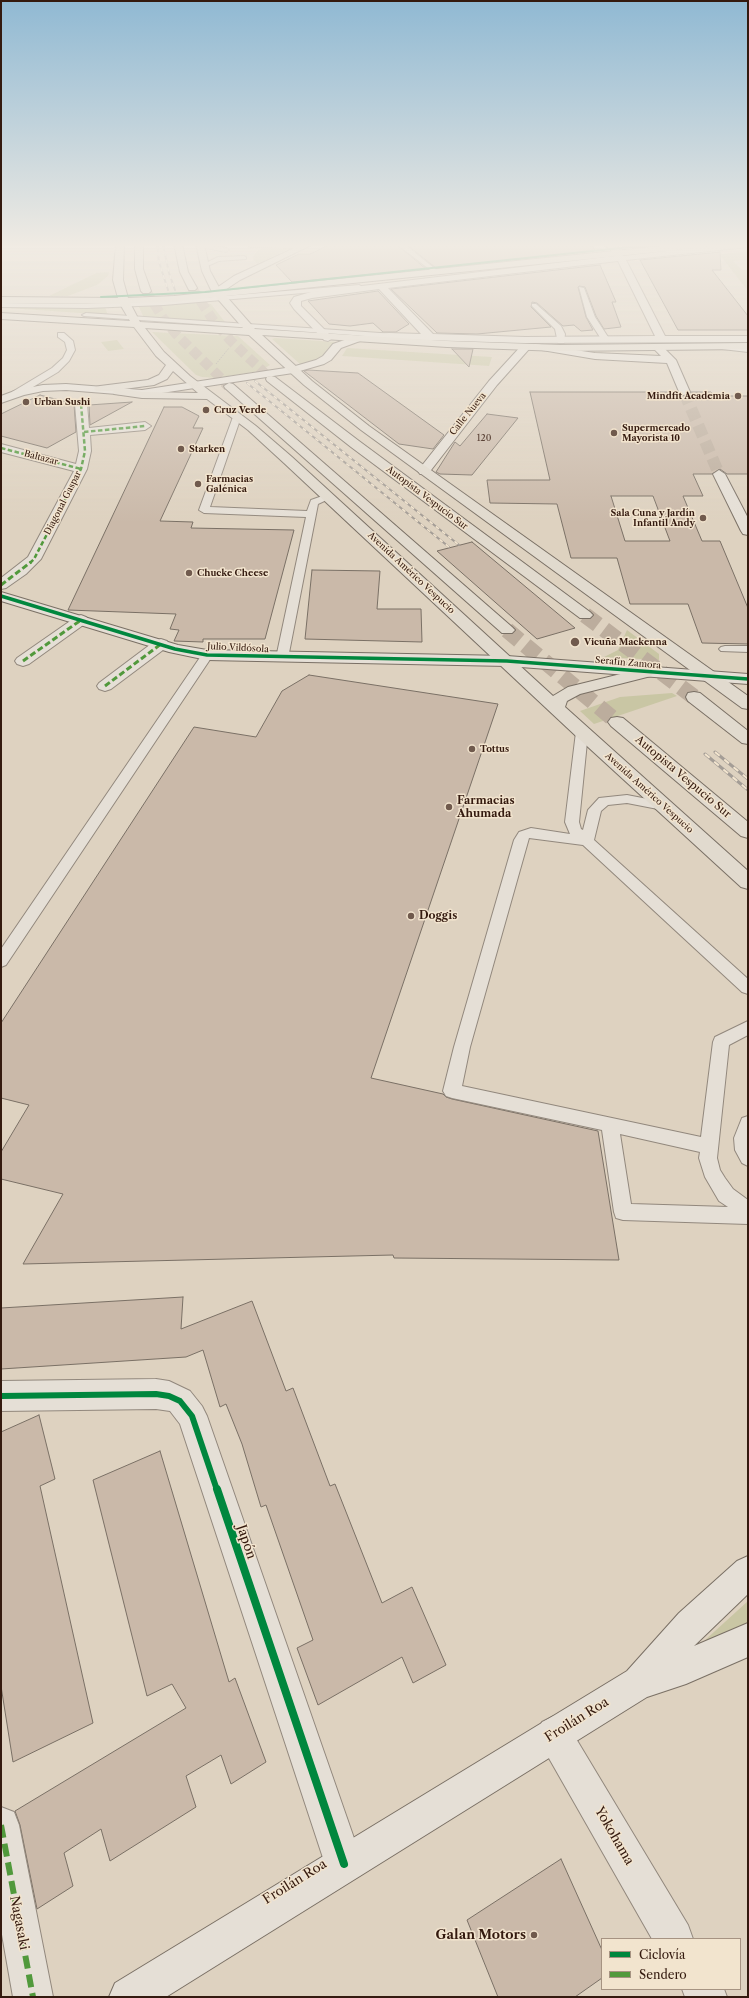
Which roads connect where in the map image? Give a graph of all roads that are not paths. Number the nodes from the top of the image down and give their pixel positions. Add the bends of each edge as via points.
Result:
1 (64, 337) edge
2 (136, 337) edge
3 (146, 337) edge
4 (259, 337) edge
5 (345, 337) edge
6 (379, 337) edge
7 (433, 337) edge
8 (561, 337) edge
9 (604, 337) edge
10 (658, 337) edge
11 (356, 339) junction
12 (748, 339) edge
13 (606, 340) junction
14 (562, 341) junction
15 (661, 344) junction
16 (152, 345) junction
17 (529, 345) junction
18 (748, 346) edge
19 (725, 347) junction
20 (692, 348) junction
21 (748, 350) edge
22 (671, 360) junction
23 (172, 365) junction
24 (293, 370) junction
25 (271, 379) tunnel mouth
26 (194, 385) junction
27 (229, 386) tunnel mouth
28 (100, 389) junction
29 (118, 392) junction
30 (684, 392) tunnel mouth
31 (15, 394) junction
32 (207, 396) junction
33 (1, 400) edge
34 (81, 404) dead end
35 (237, 416) junction
36 (145, 426) dead end
37 (84, 432) junction
38 (1, 448) edge
39 (81, 469) junction
40 (424, 471) junction
41 (719, 474) tunnel mouth
42 (328, 497) junction
43 (311, 514) junction
44 (747, 528) edge
45 (2, 595) edge
46 (585, 615) tunnel mouth
47 (81, 620) junction
48 (507, 630) tunnel mouth
49 (161, 644) junction
50 (725, 649) dead end
51 (748, 649) edge
52 (207, 655) junction
53 (282, 658) junction
54 (23, 661) dead end
55 (507, 661) junction
56 (645, 673) junction
57 (709, 676) junction
58 (748, 679) edge
59 (104, 686) dead end
60 (694, 697) tunnel mouth
61 (748, 704) edge
62 (556, 708) junction
63 (617, 722) tunnel mouth
64 (582, 732) junction
65 (748, 739) edge
66 (663, 806) junction
67 (748, 832) edge
68 (587, 842) junction
69 (748, 882) edge
70 (1, 961) edge
71 (748, 988) edge
72 (748, 1027) edge
73 (748, 1123) edge
74 (610, 1125) junction
75 (709, 1146) junction
76 (748, 1158) edge
77 (748, 1211) edge
78 (748, 1216) edge
79 (1, 1396) edge
80 (748, 1572) edge
81 (748, 1640) edge
82 (638, 1683) junction
83 (554, 1734) junction
84 (1, 1825) edge
85 (344, 1864) junction
86 (673, 1938) edge
87 (33, 1997) edge
88 (129, 1997) edge

1 - 31 lane via 69,341 71,350 66,359 55,370
2 - 16 main road
3 - 16 main road, Avenida Américo Vespucio
4 - 24 main road
5 - 11 main road
6 - 11 street
7 - 17 street
8 - 14 lane
9 - 13 lane
10 - 15 street
11 - 17 main road
11 - 24 street via 337,346 320,362
12 - 15 street
13 - 14 street
13 - 15 street
14 - 17 street
15 - 17 main road
15 - 20 main road
15 - 22 street
16 - 23 main road, Avenida Américo Vespucio
17 - 22 street via 594,356
17 - 40 street, Calle Nueva via 493,383
18 - 19 main road
19 - 20 main road
19 - 21 lane
20 - 22 street via 679,353
22 - 30 street
23 - 26 main road, Avenida Américo Vespucio
23 - 28 main road via 163,377 150,383
24 - 26 street
24 - 40 main road via 342,411
25 - 46 main road, Autopista Vespucio Sur
26 - 29 street via 152,392
26 - 32 main road, Avenida Américo Vespucio
27 - 48 main road
28 - 29 street
28 - 31 street via 50,387
29 - 32 main road
31 - 33 street
32 - 35 main road, Avenida Américo Vespucio
34 - 37 street, Diagonal Gaspar
35 - 42 main road, Avenida Américo Vespucio
35 - 43 lane via 204,510
36 - 37 street
37 - 39 street, Diagonal Gaspar via 85,451
38 - 39 street, Baltazar
39 - 45 street, Diagonal Gaspar via 34,558
40 - 57 main road
41 - 44 street
42 - 43 lane via 314,502
42 - 55 main road, Avenida Américo Vespucio
43 - 53 lane
45 - 47 street, Julio Vildósola
47 - 49 street, Julio Vildósola
47 - 54 street
49 - 52 street, Julio Vildósola
49 - 59 street
50 - 51 lane
52 - 53 street, Julio Vildósola
52 - 70 lane
53 - 55 street, Julio Vildósola
55 - 56 street, Serafín Zamora
55 - 62 main road, Avenida Américo Vespucio
56 - 57 street, Serafín Zamora
56 - 62 main road via 574,690 560,698
57 - 58 street, Serafín Zamora
57 - 61 main road
60 - 65 main road
62 - 64 main road, Avenida Américo Vespucio
63 - 67 main road, Autopista Vespucio Sur
64 - 66 main road, Avenida Américo Vespucio
64 - 68 lane via 572,822 575,831
66 - 68 lane via 627,800 604,801 595,810
66 - 69 main road, Avenida Américo Vespucio
68 - 71 lane
68 - 74 lane via 531,833 524,835 521,840 462,1047 452,1091
72 - 75 lane via 721,1042
73 - 76 lane via 743,1138
74 - 75 lane
74 - 78 lane via 623,1212
75 - 77 lane via 711,1171 718,1184 726,1195
79 - 85 street, Japón via 156,1394 174,1398 186,1408 194,1424
80 - 82 street, Froilán Roa via 691,1625
81 - 82 street, Froilán Roa
82 - 83 street, Froilán Roa
83 - 85 street, Froilán Roa
83 - 86 street, Yokohama
84 - 87 street, Nagasaki
85 - 88 street, Froilán Roa

